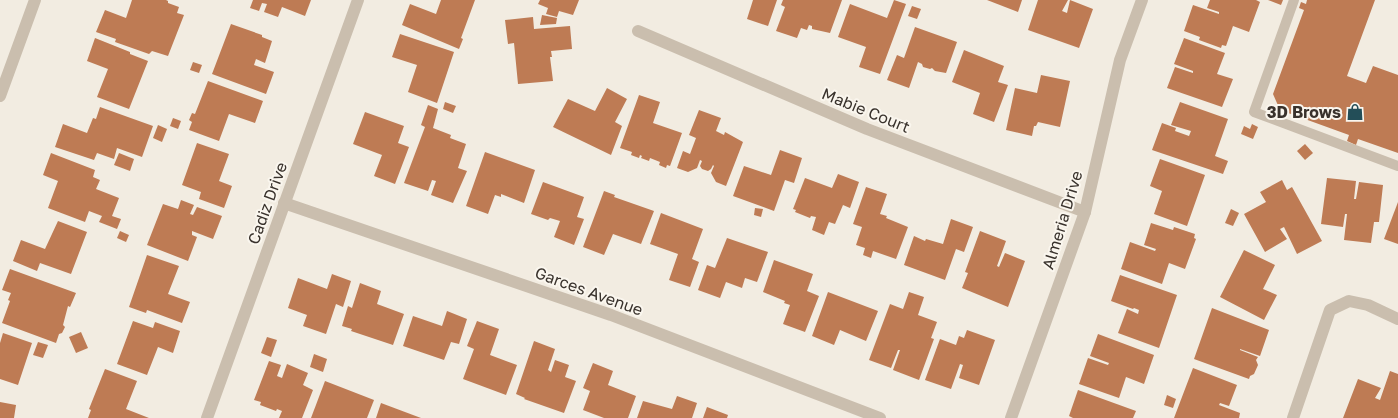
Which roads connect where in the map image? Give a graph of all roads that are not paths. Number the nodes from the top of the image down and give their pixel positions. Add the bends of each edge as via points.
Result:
1 (35, 0) edge
2 (358, 0) edge
3 (1142, 0) edge
4 (1294, 0) edge
5 (638, 31) dead end
6 (0, 96) edge
7 (1398, 166) edge
8 (284, 202) junction
9 (1085, 212) junction
10 (1398, 319) edge
11 (207, 418) edge
12 (880, 418) edge
13 (1011, 418) edge
14 (1293, 418) edge

1 - 6 street
2 - 8 street, Cadiz Drive
3 - 9 street, Almeria Drive via 1120,60
4 - 7 lane via 1254,112
5 - 9 street, Mabie Court via 867,129
8 - 11 street, Cadiz Drive
8 - 12 street, Garces Avenue via 611,315
9 - 13 street, Almeria Drive
10 - 14 street via 1368,305 1349,301 1330,310

